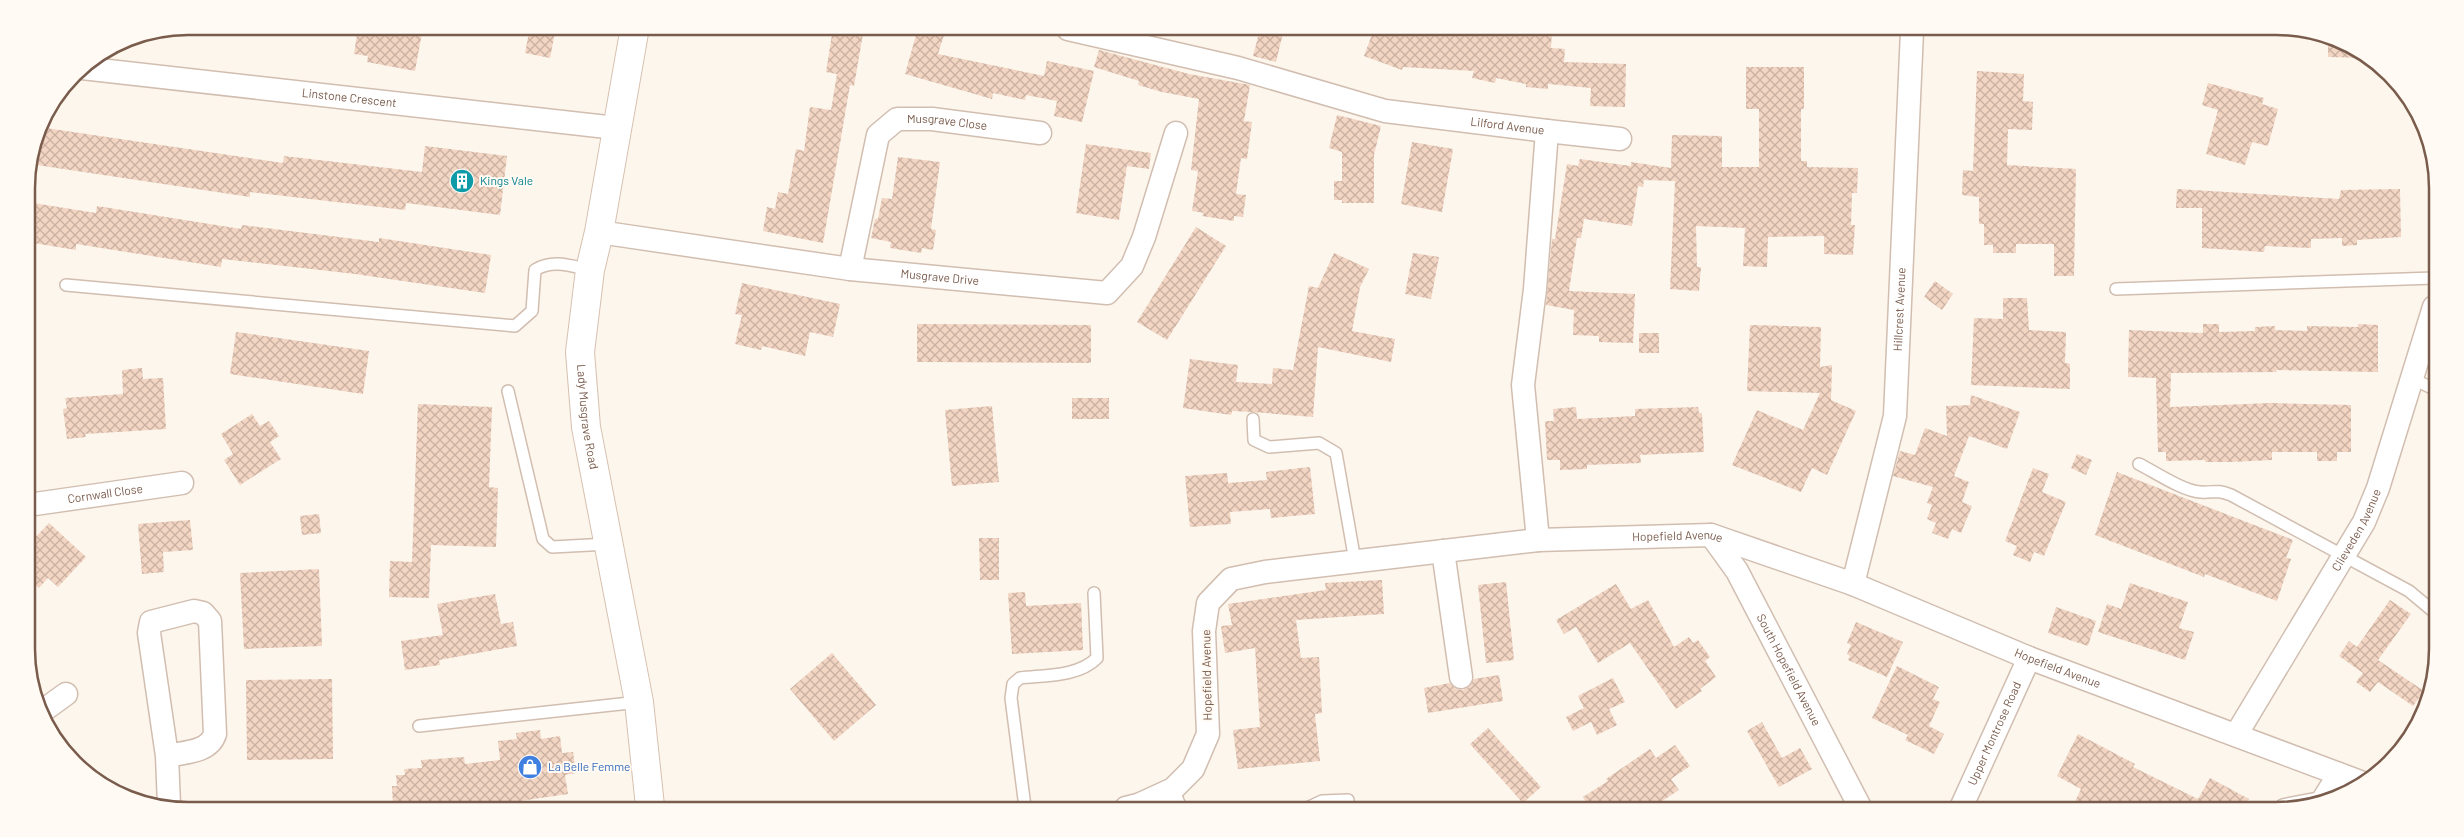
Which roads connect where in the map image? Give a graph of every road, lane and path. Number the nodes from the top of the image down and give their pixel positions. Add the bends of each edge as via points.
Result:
1 (633, 35) edge
2 (1094, 35) edge
3 (1912, 35) edge
4 (92, 69) edge
5 (616, 128) junction
6 (1547, 131) junction
7 (1040, 133) dead end
8 (1176, 133) dead end
9 (1620, 139) dead end
10 (599, 232) junction
11 (850, 269) junction
12 (590, 270) junction
13 (2429, 278) edge
14 (66, 285) dead end
15 (2116, 289) dead end
16 (2429, 322) edge
17 (2411, 378) junction
18 (2429, 387) edge
19 (508, 391) dead end
20 (1253, 419) dead end
21 (2139, 464) dead end
22 (182, 483) dead end
23 (35, 504) edge
24 (1711, 535) junction
25 (1538, 540) junction
26 (608, 544) junction
27 (1443, 551) junction
28 (2345, 555) junction
29 (1355, 561) junction
30 (1853, 584) junction
31 (1094, 593) dead end
32 (2429, 608) edge
33 (2028, 658) junction
34 (1460, 677) dead end
35 (66, 694) dead end
36 (639, 702) junction
37 (47, 708) edge
38 (419, 726) dead end
39 (2236, 735) junction
40 (167, 756) junction
41 (2339, 774) junction
42 (2354, 780) edge
43 (2327, 793) edge
44 (1177, 799) edge
45 (1348, 800) dead end
46 (169, 801) edge
47 (650, 802) edge
48 (1024, 802) edge
49 (1158, 802) edge
50 (1320, 802) edge
51 (1857, 802) edge
52 (1964, 802) edge

1 - 5 main road, Lady Musgrave Road
2 - 6 street, Lilford Avenue via 1238,68 1386,111
3 - 30 street, Hillcrest Avenue via 1895,416
4 - 5 street, Linstone Crescent
5 - 10 main road, Lady Musgrave Road
6 - 9 street
6 - 25 street, Lilford Avenue via 1535,289 1523,385
7 - 11 street, Musgrave Close via 932,119 897,119 878,136
8 - 11 street, Musgrave Drive via 1132,266 1107,293
10 - 11 street, Musgrave Drive
10 - 12 main road, Lady Musgrave Road
12 - 14 lane via 544,264 535,270 532,311 515,326
12 - 26 main road, Lady Musgrave Road via 580,352 586,427
13 - 15 lane
16 - 17 street, Clieveden Avenue
17 - 18 lane
17 - 28 street, Clieveden Avenue via 2378,488
19 - 26 lane via 543,539 552,546
20 - 29 lane via 1254,440 1269,446 1319,443 1336,453
21 - 28 lane via 2188,489 2200,492 2218,490 2231,495
22 - 23 street, Cornwall Close
24 - 25 street, Hopefield Avenue
24 - 30 street, Hopefield Avenue
24 - 51 street, South Hopefield Avenue via 1737,571
25 - 27 street, Hopefield Avenue
26 - 36 main road, Lady Musgrave Road
27 - 29 street, Hopefield Avenue
27 - 34 street
28 - 32 lane via 2409,591
28 - 39 street, Clieveden Avenue
29 - 44 street, Hopefield Avenue via 1232,579 1208,603 1204,631 1208,734
30 - 33 street, Hopefield Avenue
31 - 48 lane via 1097,658 1076,671 1020,678 1013,684 1010,698
33 - 39 street, Hopefield Avenue
33 - 52 street, Upper Montrose Road
35 - 37 street
36 - 38 lane
36 - 47 main road, Lady Musgrave Road
39 - 41 street, Hopefield Avenue
40 - 40 street via 149,633 151,622 194,611 203,613 210,621 215,734 207,747
40 - 46 street
41 - 42 street, Hopefield Avenue
41 - 43 street
44 - 49 street, Hopefield Avenue
45 - 50 lane

